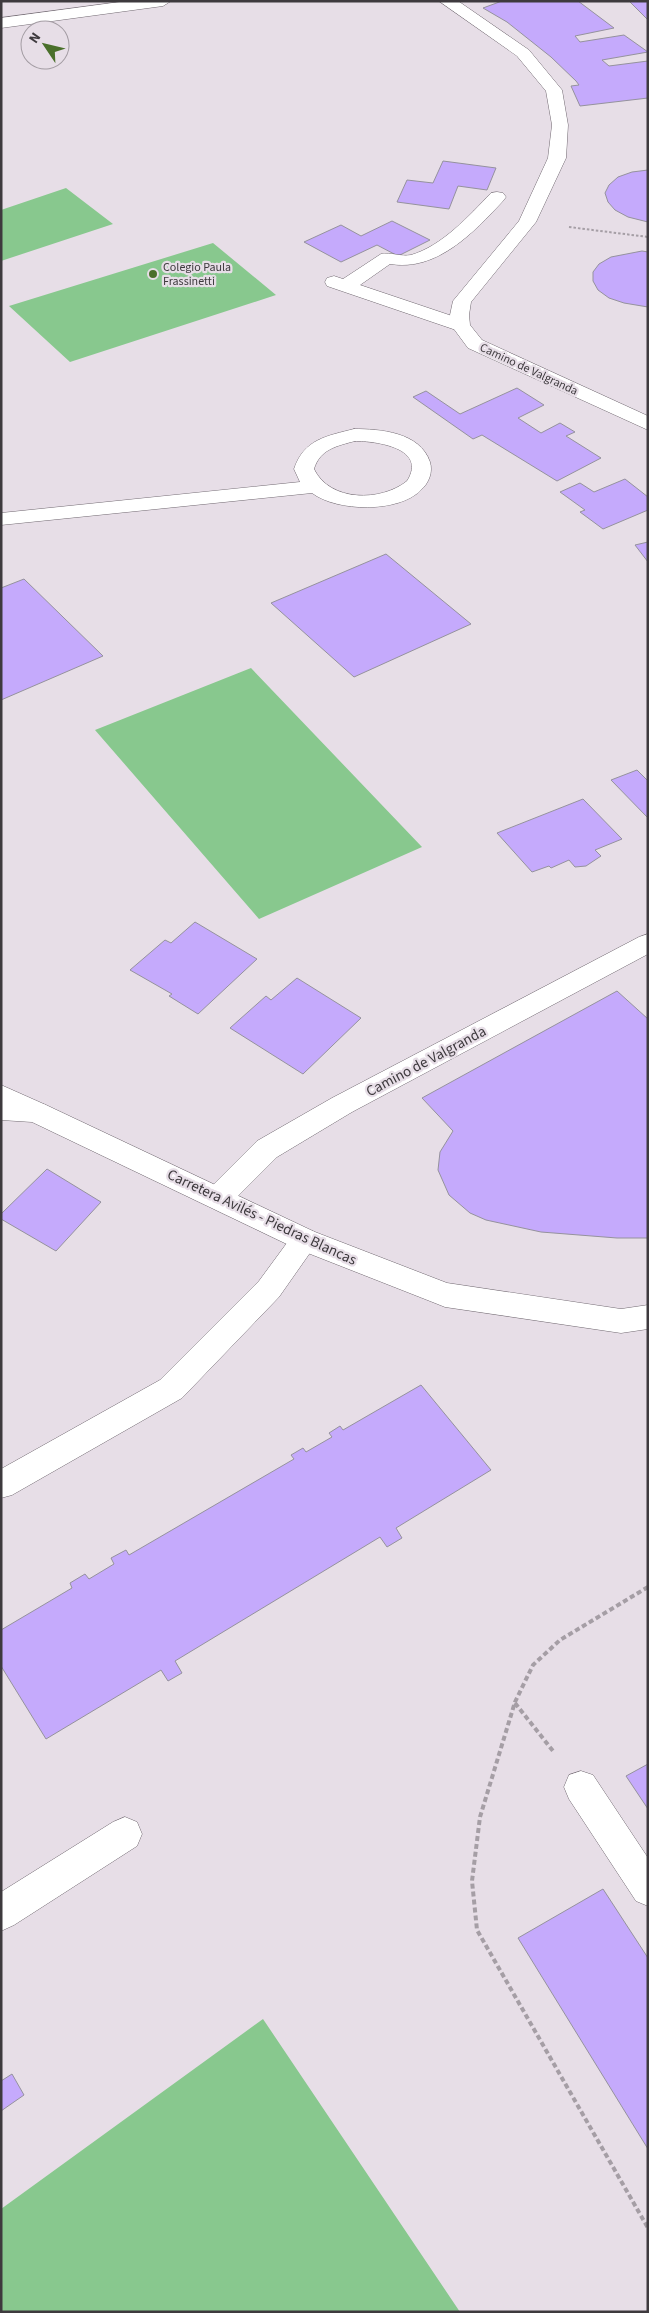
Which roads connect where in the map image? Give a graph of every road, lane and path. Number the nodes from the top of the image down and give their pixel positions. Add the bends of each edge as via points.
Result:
1 (162, 1) edge
2 (447, 1) edge
3 (1, 22) edge
4 (497, 197) dead end
5 (527, 222) junction
6 (648, 237) edge
7 (460, 325) junction
8 (648, 424) edge
9 (314, 487) junction
10 (1, 519) edge
11 (648, 943) edge
12 (1, 1094) edge
13 (1, 1110) edge
14 (36, 1112) junction
15 (218, 1198) junction
16 (305, 1240) junction
17 (648, 1316) edge
18 (1, 1485) edge
19 (648, 1587) edge
20 (515, 1702) junction
21 (581, 1787) joint
22 (124, 1834) dead end
23 (648, 1889) edge
24 (1, 1913) edge
25 (648, 2228) edge

1 - 3 street
2 - 5 street via 523,53 554,90 560,125 558,158
4 - 7 street via 482,214 447,242 413,261 387,258 337,283
5 - 6 path
5 - 7 street via 462,301 458,317
7 - 8 street, Camino de Valgranda via 475,344
9 - 9 street via 338,499 378,502 397,497 412,488 420,478 422,467 418,455 396,440 354,435 334,439 310,453 304,465 306,476
9 - 10 street
11 - 15 street, Camino de Valgranda via 342,1105 267,1149
12 - 14 street
13 - 14 street, Carretera Avilés - Piedras Blancas
14 - 15 street, Carretera Avilés - Piedras Blancas
15 - 16 street, Carretera Avilés - Piedras Blancas
16 - 17 street, Carretera Avilés - Piedras Blancas via 445,1295 621,1321
16 - 18 street via 269,1289 171,1389
19 - 20 path via 560,1640 533,1665
20 - 21 path
20 - 25 path via 480,1817 472,1881 477,1930
21 - 23 street
22 - 24 street

